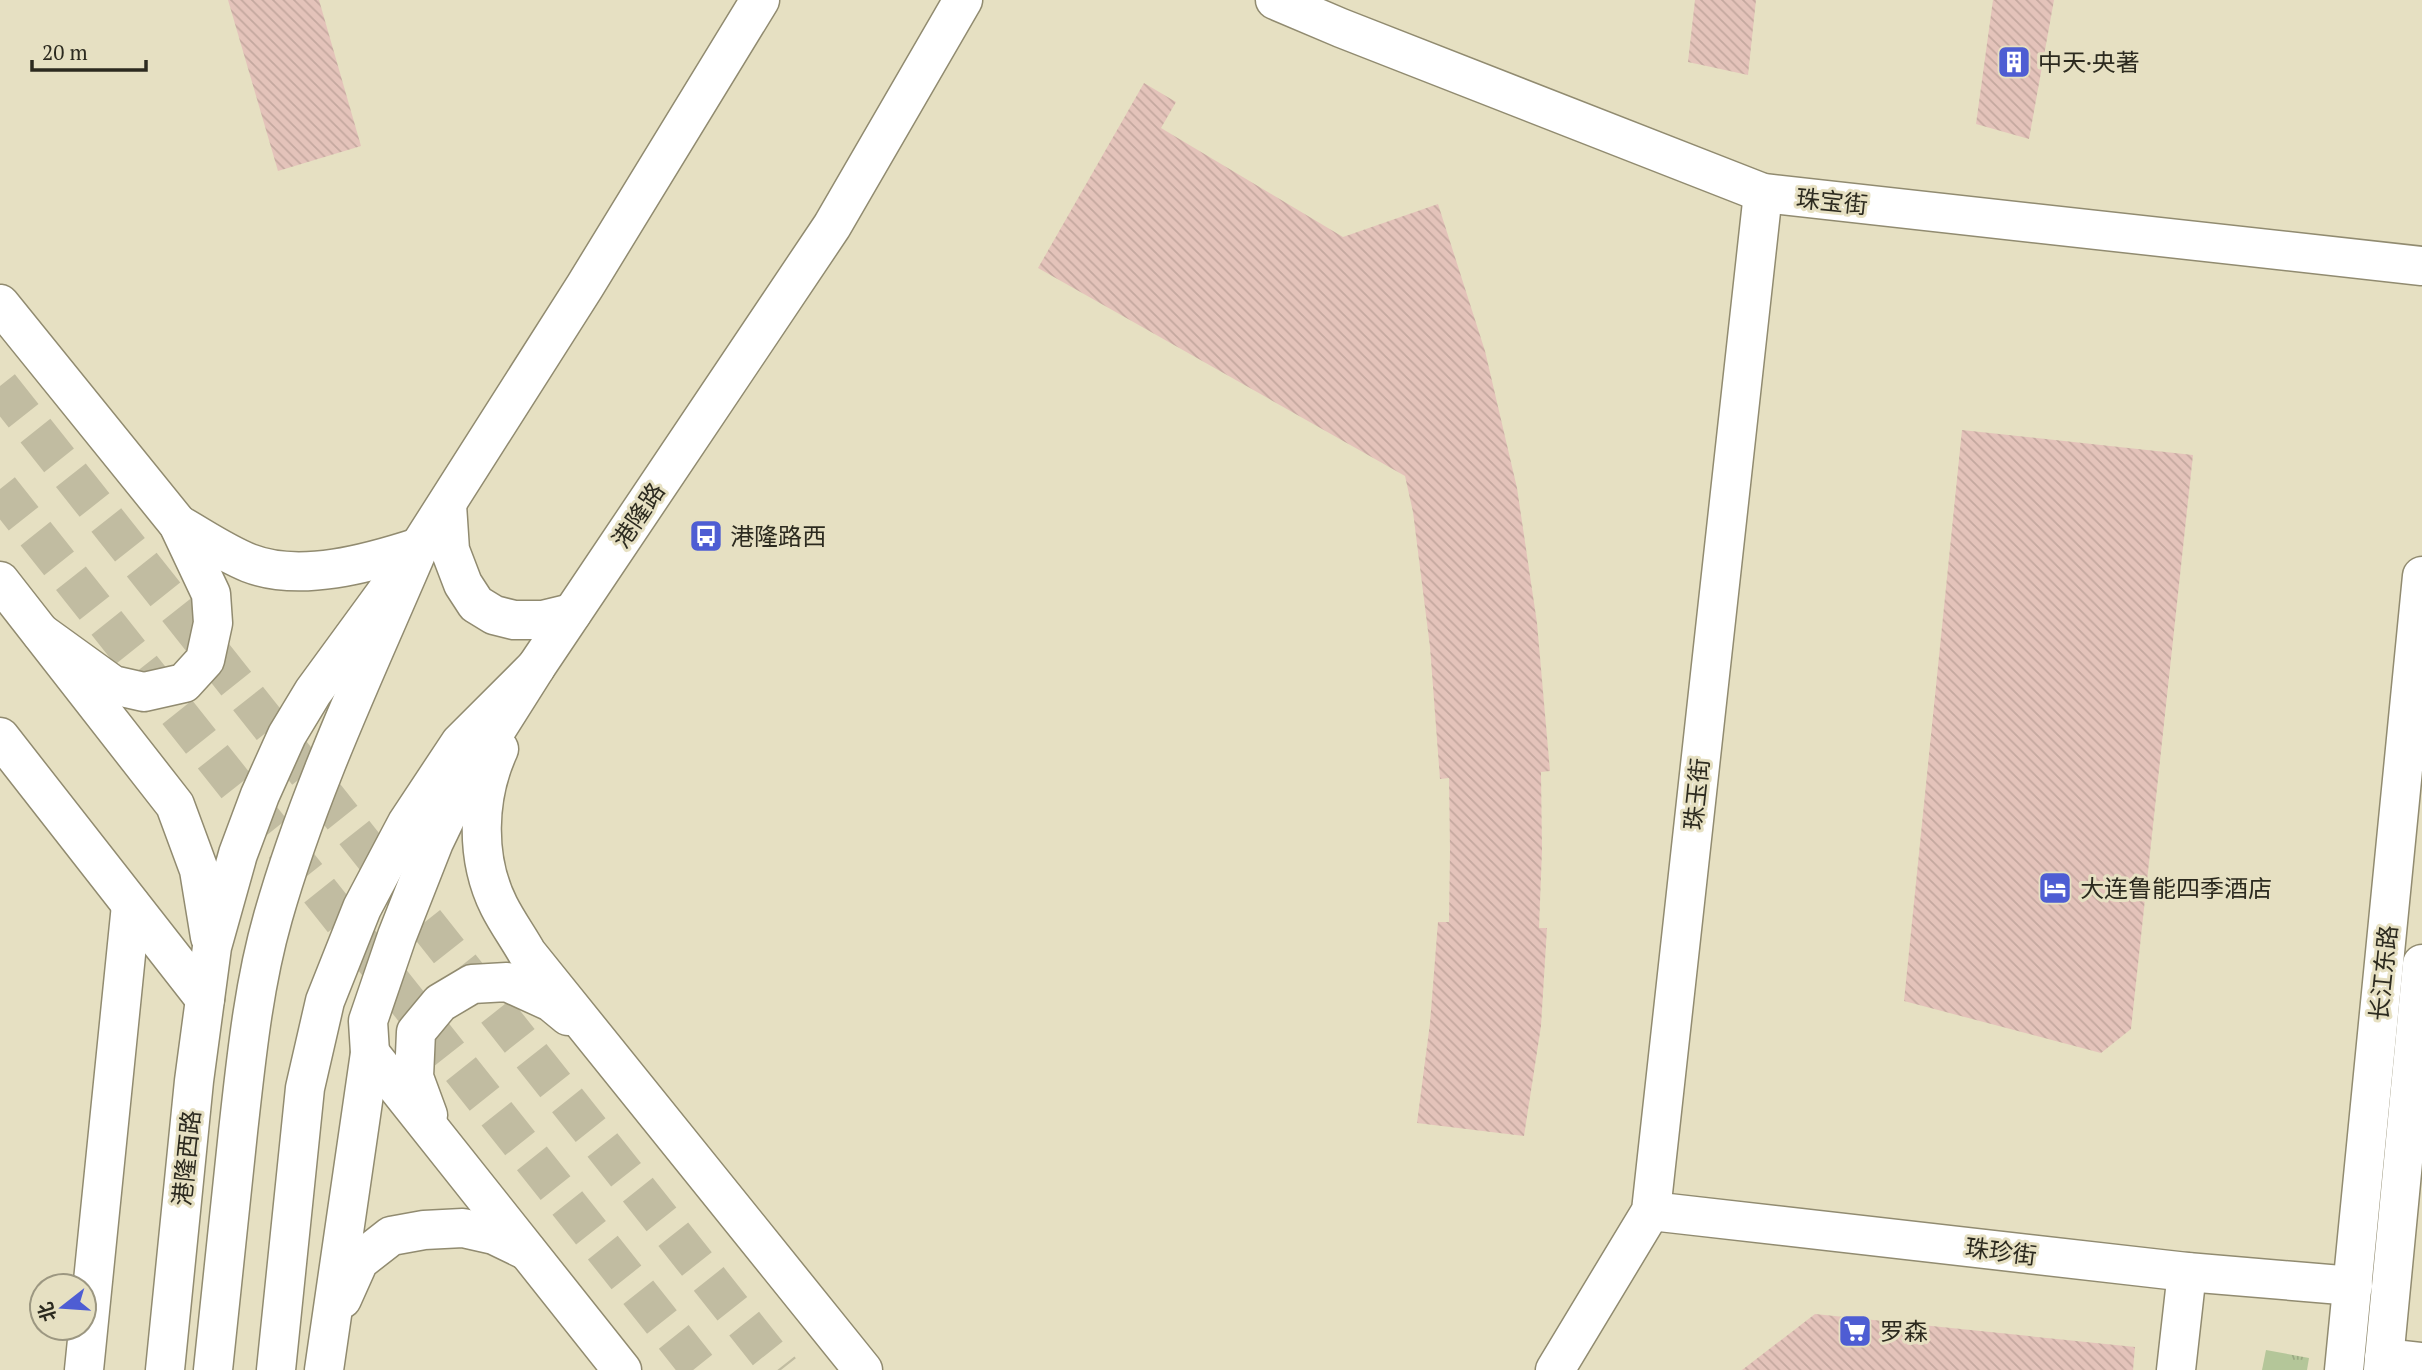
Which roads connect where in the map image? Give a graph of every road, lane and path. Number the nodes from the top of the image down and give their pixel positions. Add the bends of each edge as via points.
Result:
1 (760, 0) edge
2 (963, 0) edge
3 (1275, 0) edge
4 (1763, 193) junction
5 (2422, 266) edge
6 (0, 304) edge
7 (447, 505) junction
8 (178, 524) junction
9 (419, 547) junction
10 (2422, 576) edge
11 (0, 581) edge
12 (572, 613) junction
13 (41, 633) junction
14 (536, 667) junction
15 (0, 737) edge
16 (131, 905) junction
17 (212, 947) junction
18 (2422, 964) edge
19 (257, 989) junction
20 (205, 999) junction
21 (602, 1043) junction
22 (370, 1053) junction
23 (194, 1081) junction
24 (435, 1133) junction
25 (1651, 1211) junction
26 (530, 1252) junction
27 (2187, 1272) junction
28 (2353, 1286) junction
29 (328, 1329) junction
30 (2422, 1362) edge
31 (2383, 1364) edge
32 (84, 1370) edge
33 (165, 1370) edge
34 (213, 1370) edge
35 (276, 1370) edge
36 (324, 1370) edge
37 (622, 1370) edge
38 (863, 1370) edge
39 (1555, 1370) edge
40 (2176, 1370) edge
41 (2344, 1370) edge

1 - 7 main road
2 - 12 main road, 港隆路 via 832,226
3 - 4 main road, 珠宝街
4 - 5 main road, 珠宝街
4 - 25 main road, 珠玉街
6 - 8 main road
7 - 9 main road
7 - 12 main road via 450,550 476,604 514,620
8 - 9 main road via 252,564 290,570 332,570
8 - 13 main road via 211,594 213,623 205,660 184,683 145,692 113,684
9 - 17 main road via 287,735 237,854
9 - 19 main road via 296,844 272,919
10 - 28 main road, 长江东路
11 - 13 main road
12 - 14 main road, 港隆路
13 - 17 main road via 175,805 199,870
14 - 21 main road via 489,771 482,814 483,856 498,904 527,953
14 - 22 main road, 港隆路 via 461,786 434,842 368,1021
14 - 35 main road via 460,743 407,823 362,908 325,1001 305,1088
15 - 16 main road
16 - 20 main road
16 - 32 main road
17 - 20 main road, 港隆西路
18 - 31 main road, 长江东路
19 - 23 main road via 223,1025
19 - 34 main road
20 - 23 main road, 港隆西路
21 - 24 main road via 551,1002 507,982 472,984 440,1003 416,1032 414,1077
21 - 38 main road
22 - 24 main road
22 - 29 main road
23 - 33 main road, 港隆西路
24 - 26 main road
25 - 27 main road, 珠珍街
25 - 39 main road, 珠玉街
26 - 29 main road via 494,1235 463,1228 390,1236 359,1261
26 - 37 main road
27 - 28 main road, 珠珍街
27 - 40 main road
28 - 41 main road, 长江东路
29 - 36 main road
30 - 31 main road

